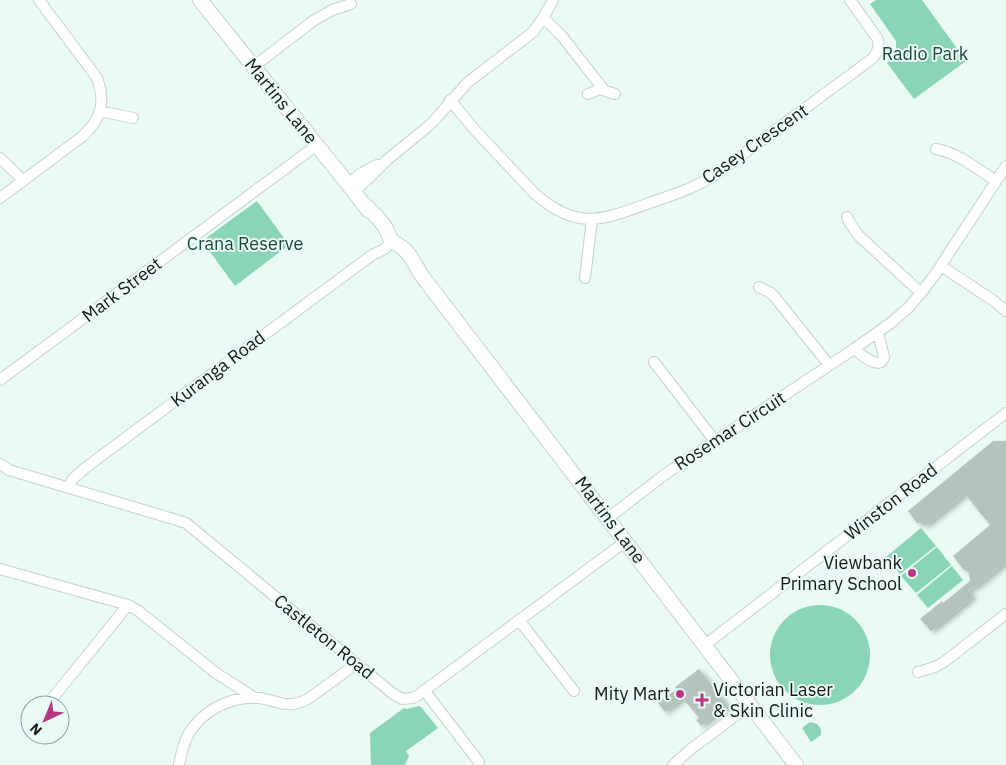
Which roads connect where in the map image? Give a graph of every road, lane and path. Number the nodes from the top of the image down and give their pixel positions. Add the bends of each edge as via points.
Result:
1 (39, 0) edge
2 (200, 0) edge
3 (553, 0) edge
4 (850, 0) edge
5 (351, 4) dead end
6 (543, 18) junction
7 (254, 67) junction
8 (604, 90) junction
9 (588, 94) dead end
10 (615, 94) dead end
11 (448, 103) junction
12 (100, 110) junction
13 (133, 118) dead end
14 (317, 145) junction
15 (936, 149) dead end
16 (0, 158) edge
17 (1006, 166) edge
18 (23, 180) junction
19 (996, 181) junction
20 (351, 187) junction
21 (0, 198) edge
22 (847, 217) dead end
23 (592, 219) junction
24 (389, 242) junction
25 (941, 266) junction
26 (585, 278) dead end
27 (759, 287) dead end
28 (921, 293) junction
29 (1006, 311) edge
30 (878, 332) junction
31 (854, 349) junction
32 (654, 362) dead end
33 (829, 365) junction
34 (0, 380) edge
35 (1006, 413) edge
36 (715, 441) junction
37 (0, 464) edge
38 (69, 488) junction
39 (608, 518) junction
40 (626, 541) junction
41 (0, 569) edge
42 (128, 605) junction
43 (1006, 614) edge
44 (519, 620) junction
45 (705, 645) junction
46 (356, 664) junction
47 (918, 672) dead end
48 (216, 673) junction
49 (424, 690) junction
50 (574, 692) dead end
51 (54, 695) edge
52 (255, 698) junction
53 (237, 699) junction
54 (750, 705) junction
55 (479, 762) dead end
56 (179, 765) edge
57 (673, 765) edge
58 (796, 765) edge

1 - 12 street via 96,78 100,86
2 - 7 street, Martins Lane
3 - 6 street
4 - 23 street, Casey Crescent via 879,43 873,58 708,180 620,214
5 - 7 street via 312,20
6 - 8 street via 561,35
6 - 11 street via 528,36 467,83
7 - 14 street, Martins Lane
8 - 9 street
8 - 10 street
11 - 20 street via 426,128 366,182
11 - 23 street, Casey Crescent via 544,202 576,218
12 - 13 street
12 - 18 street via 97,120 83,136
14 - 20 street, Martins Lane
14 - 34 street, Mark Street
15 - 19 street via 959,157
16 - 18 street
17 - 19 street, Rosemar Circuit
18 - 21 street
19 - 25 street, Rosemar Circuit
20 - 24 street, Martins Lane via 385,227
22 - 28 street via 858,235
23 - 26 street
24 - 38 street, Kuranga Road via 383,250 85,468 72,480
24 - 39 street, Martins Lane via 410,256
25 - 28 street, Rosemar Circuit
25 - 29 street
27 - 33 street via 774,296
28 - 30 street, Rosemar Circuit
30 - 31 street, Rosemar Circuit
30 - 31 street via 884,356 882,362 874,363
31 - 33 street, Rosemar Circuit
32 - 36 street
33 - 36 street, Rosemar Circuit
35 - 45 street, Winston Road
36 - 39 street, Rosemar Circuit
37 - 38 street, Castleton Road via 9,470
38 - 46 street, Castleton Road via 186,524
39 - 40 street, Martins Lane
40 - 44 street, Castleton Road
40 - 45 street, Martins Lane
41 - 42 street
42 - 48 street
42 - 51 street
43 - 47 street via 944,662
44 - 49 street, Castleton Road
44 - 50 street
45 - 54 street, Martins Lane
46 - 49 street, Castleton Road via 398,697 412,698
46 - 52 street via 301,703 286,704
48 - 52 street
48 - 53 street
49 - 55 street
52 - 53 street
53 - 56 street via 213,709 199,721 184,743
54 - 57 street
54 - 58 street, Martins Lane

